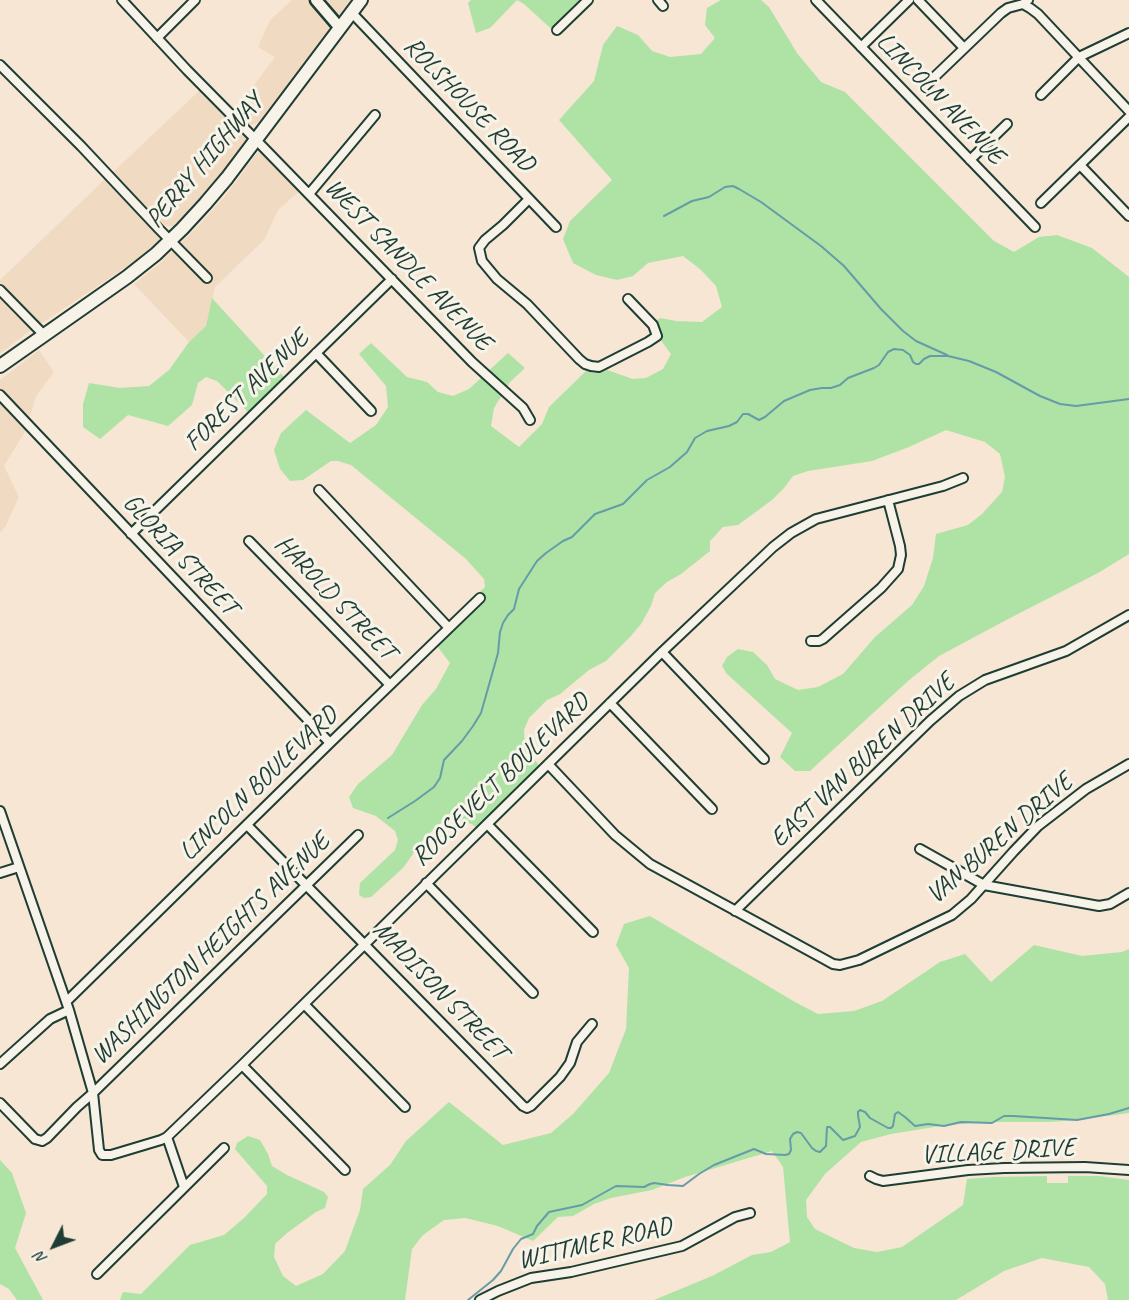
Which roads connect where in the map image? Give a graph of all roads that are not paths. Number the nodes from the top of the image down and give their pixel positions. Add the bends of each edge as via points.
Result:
1 (122, 0) edge
2 (195, 0) edge
3 (316, 0) edge
4 (361, 0) edge
5 (588, 0) edge
6 (816, 0) edge
7 (909, 0) edge
8 (918, 0) edge
9 (1026, 2) edge
10 (352, 13) junction
11 (340, 28) junction
12 (556, 30) dead end
13 (1129, 33) edge
14 (157, 38) junction
15 (861, 47) junction
16 (964, 48) junction
17 (1078, 57) junction
18 (0, 65) edge
19 (925, 86) dead end
20 (1041, 95) dead end
21 (1129, 111) edge
22 (375, 115) dead end
23 (1129, 117) edge
24 (1007, 124) dead end
25 (256, 139) junction
26 (970, 160) junction
27 (1080, 165) junction
28 (309, 194) junction
29 (529, 199) junction
30 (1041, 203) dead end
31 (1129, 216) edge
32 (556, 227) dead end
33 (1035, 227) dead end
34 (170, 240) junction
35 (207, 278) dead end
36 (392, 279) junction
37 (0, 290) edge
38 (628, 299) dead end
39 (44, 335) junction
40 (316, 353) junction
41 (0, 366) edge
42 (0, 395) edge
43 (371, 411) dead end
44 (530, 420) dead end
45 (963, 478) dead end
46 (319, 490) dead end
47 (888, 500) junction
48 (131, 534) junction
49 (249, 541) dead end
50 (480, 598) dead end
51 (1129, 615) edge
52 (449, 628) junction
53 (811, 641) dead end
54 (662, 652) junction
55 (390, 686) junction
56 (610, 703) junction
57 (330, 743) junction
58 (764, 759) dead end
59 (548, 764) junction
60 (1129, 764) edge
61 (712, 809) dead end
62 (0, 811) edge
63 (488, 824) junction
64 (247, 825) junction
65 (358, 835) dead end
66 (920, 849) dead end
67 (19, 867) junction
68 (0, 873) edge
69 (426, 883) junction
70 (307, 885) junction
71 (984, 885) junction
72 (1129, 892) edge
73 (735, 911) junction
74 (593, 932) dead end
75 (364, 943) junction
76 (533, 993) dead end
77 (304, 1004) junction
78 (68, 1006) junction
79 (592, 1024) dead end
80 (0, 1064) edge
81 (242, 1065) junction
82 (93, 1093) junction
83 (0, 1103) edge
84 (405, 1107) dead end
85 (167, 1137) junction
86 (224, 1148) dead end
87 (345, 1170) dead end
88 (1129, 1170) edge
89 (870, 1176) dead end
90 (184, 1187) junction
91 (750, 1213) dead end
92 (97, 1274) dead end
93 (480, 1300) edge

1 - 14 street, WEST SANDLE AVENUE
2 - 14 street
3 - 11 street
4 - 10 main road, PERRY HIGHWAY
5 - 12 street
6 - 15 street, LINCOLN AVENUE
7 - 15 street
8 - 16 street
9 - 16 street via 1001,13
9 - 17 street
10 - 11 main road, PERRY HIGHWAY
10 - 29 street, ROLSHOUSE ROAD
11 - 25 main road, PERRY HIGHWAY
13 - 17 street
14 - 25 street, WEST SANDLE AVENUE
15 - 26 street, LINCOLN AVENUE
16 - 19 street
17 - 20 street
17 - 21 street
18 - 34 street
22 - 28 street
23 - 27 street
24 - 26 street
25 - 28 street, WEST SANDLE AVENUE
25 - 34 main road, PERRY HIGHWAY via 210,198
26 - 33 street, LINCOLN AVENUE
27 - 30 street
27 - 31 street
28 - 36 street, WEST SANDLE AVENUE
29 - 32 street, ROLSHOUSE ROAD
29 - 38 street via 479,248 482,261 497,279 585,364 599,366 657,336
34 - 35 street
34 - 39 main road, PERRY HIGHWAY via 127,277
36 - 40 street, FOREST AVENUE
36 - 44 street, WEST SANDLE AVENUE via 472,362 523,408
37 - 39 street
39 - 41 main road, PERRY HIGHWAY
40 - 43 street
40 - 48 street, FOREST AVENUE
42 - 48 street, GLORIA STREET
45 - 47 street, ROOSEVELT BOULEVARD
46 - 52 street
47 - 53 street via 900,546 898,569 823,639
47 - 54 street, ROOSEVELT BOULEVARD via 816,519 791,533
48 - 57 street, GLORIA STREET
49 - 55 street, HAROLD STREET
50 - 52 street, LINCOLN BOULEVARD
51 - 73 street, EAST VAN BUREN DRIVE via 1066,651 985,680 958,696
52 - 55 street, LINCOLN BOULEVARD
54 - 56 street, ROOSEVELT BOULEVARD
54 - 58 street
55 - 57 street, LINCOLN BOULEVARD
56 - 59 street, ROOSEVELT BOULEVARD
56 - 61 street
57 - 64 street, LINCOLN BOULEVARD
59 - 63 street, ROOSEVELT BOULEVARD
59 - 73 street via 634,852
60 - 71 street, VAN BUREN DRIVE via 1086,789 1046,820
62 - 67 street
63 - 69 street, ROOSEVELT BOULEVARD
63 - 74 street
64 - 70 street, MADISON STREET
64 - 78 street, LINCOLN BOULEVARD
65 - 70 street, WASHINGTON HEIGHTS AVENUE
66 - 71 street
67 - 68 street
67 - 78 street
69 - 75 street, ROOSEVELT BOULEVARD
69 - 76 street
70 - 75 street, MADISON STREET
70 - 82 street, WASHINGTON HEIGHTS AVENUE
71 - 72 street via 1099,906
71 - 73 street, VAN BUREN DRIVE via 952,915 852,963 840,965
75 - 77 street, ROOSEVELT BOULEVARD
75 - 79 street, MADISON STREET via 527,1108 560,1077 577,1042
77 - 81 street, ROOSEVELT BOULEVARD
77 - 84 street
78 - 80 street, LINCOLN BOULEVARD
78 - 82 street
81 - 85 street, ROOSEVELT BOULEVARD
81 - 87 street
82 - 83 street, WASHINGTON HEIGHTS AVENUE via 42,1141 35,1139
82 - 85 street, ROOSEVELT BOULEVARD via 102,1155
85 - 90 street
86 - 90 street
88 - 89 street, VILLAGE DRIVE via 1004,1168 883,1181
90 - 92 street
91 - 93 street, WITTMER ROAD via 682,1246 531,1278

